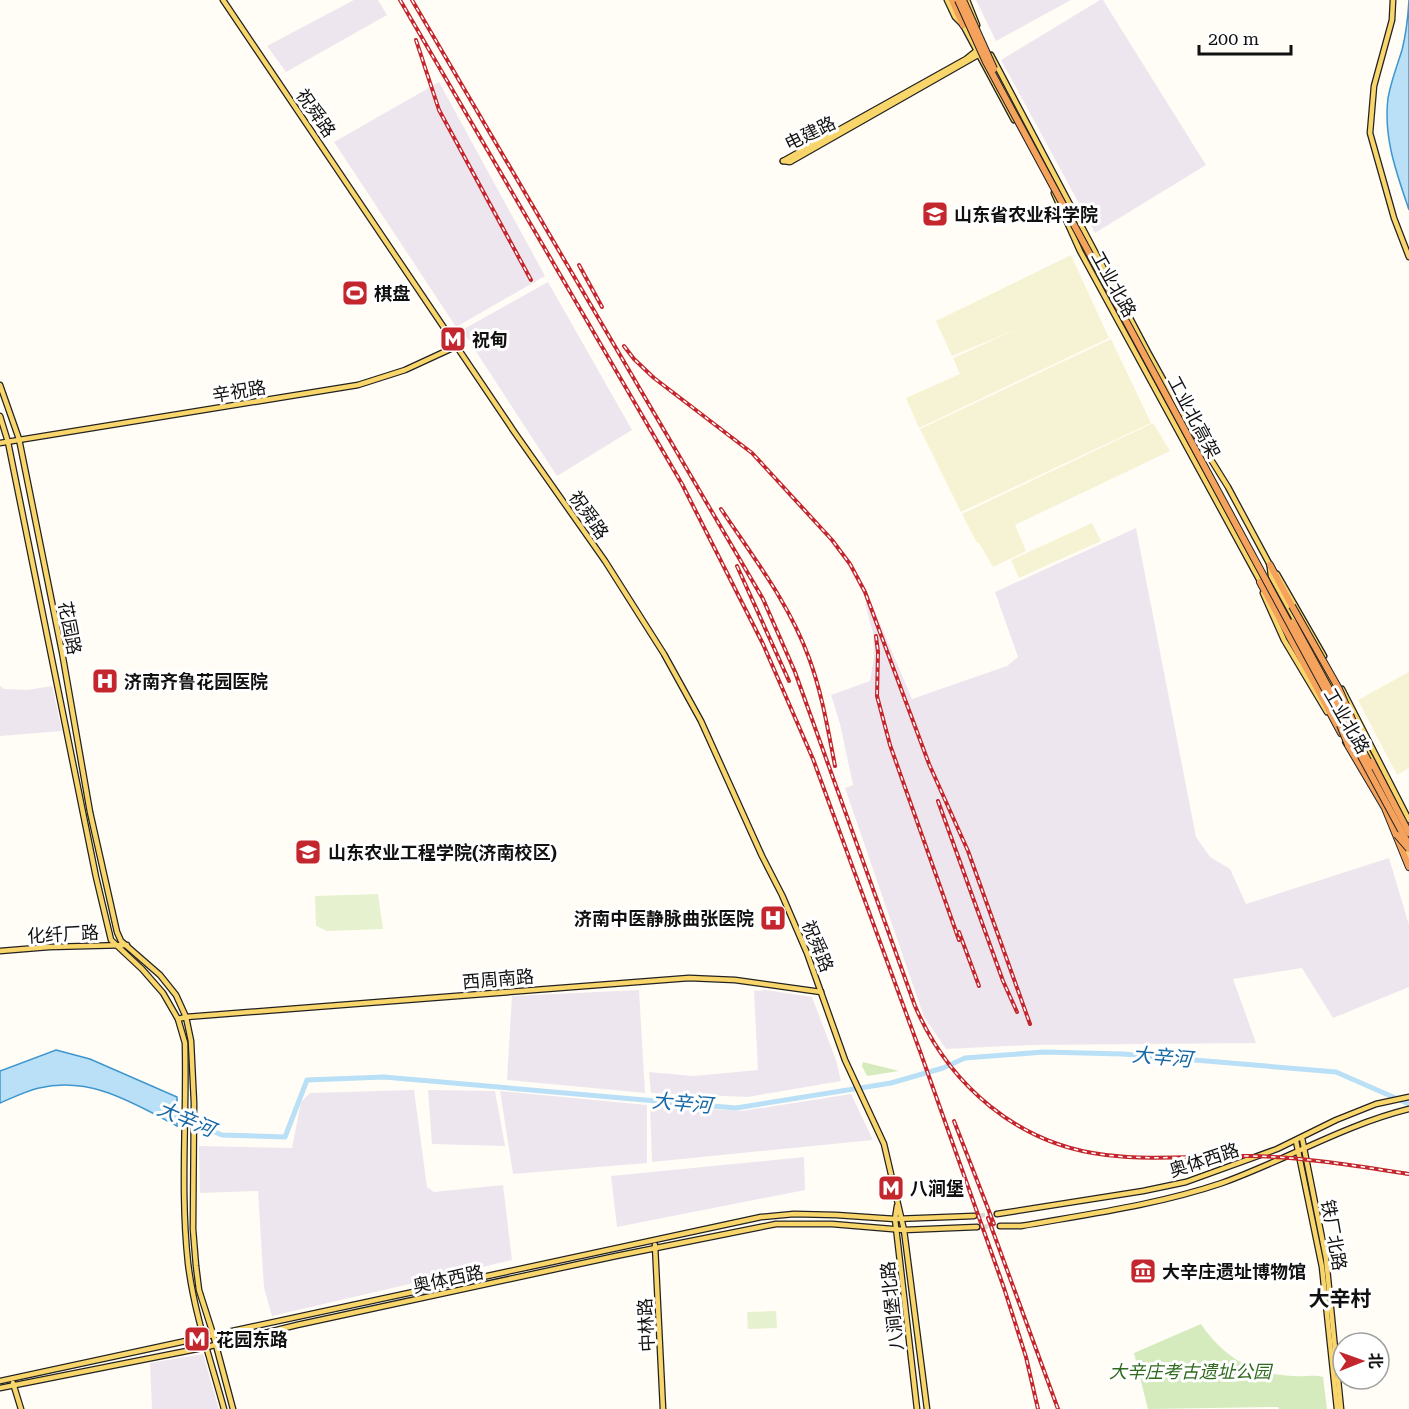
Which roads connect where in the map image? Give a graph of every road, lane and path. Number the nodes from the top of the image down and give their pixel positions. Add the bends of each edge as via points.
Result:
1 (223, 0) edge
2 (947, 0) edge
3 (952, 0) edge
4 (958, 0) edge
5 (965, 0) edge
6 (1393, 0) edge
7 (963, 25) junction
8 (977, 53) junction
9 (1409, 257) edge
10 (457, 346) junction
11 (0, 385) edge
12 (0, 416) edge
13 (19, 439) junction
14 (8, 442) junction
15 (0, 443) edge
16 (1228, 487) junction
17 (1213, 496) junction
18 (1270, 565) junction
19 (1260, 582) junction
20 (1330, 699) junction
21 (1340, 707) junction
22 (1360, 739) junction
23 (1348, 745) junction
24 (1409, 820) edge
25 (1409, 832) edge
26 (1397, 835) junction
27 (1409, 838) edge
28 (1409, 847) edge
29 (1409, 857) edge
30 (1409, 867) edge
31 (1409, 875) edge
32 (115, 945) junction
33 (127, 945) junction
34 (0, 951) edge
35 (820, 992) junction
36 (186, 1017) junction
37 (178, 1019) junction
38 (857, 1088) joint
39 (1409, 1097) edge
40 (1409, 1109) edge
41 (1302, 1138) junction
42 (1296, 1141) junction
43 (1305, 1149) junction
44 (1297, 1153) junction
45 (897, 1201) junction
46 (997, 1214) tunnel mouth
47 (974, 1216) tunnel mouth
48 (895, 1219) junction
49 (901, 1219) junction
50 (1000, 1226) tunnel mouth
51 (977, 1227) tunnel mouth
52 (896, 1230) junction
53 (904, 1230) junction
54 (654, 1240) junction
55 (656, 1248) junction
56 (213, 1334) junction
57 (203, 1337) junction
58 (215, 1344) junction
59 (207, 1347) junction
60 (11, 1378) junction
61 (0, 1381) edge
62 (14, 1384) junction
63 (0, 1388) edge
64 (21, 1409) edge
65 (224, 1409) edge
66 (233, 1409) edge
67 (663, 1409) edge
68 (917, 1409) edge
69 (927, 1409) edge
70 (1339, 1409) edge

1 - 10 main road, 祝舜路
2 - 7 main road, 工业北路
3 - 7 highway
4 - 20 highway, 工业北高架, bridge via 997,83
5 - 16 main road, 工业北路 via 1149,354
5 - 21 highway, 工业北高架, bridge via 997,76 1199,454
6 - 9 main road via 1392,20 1374,86 1370,133
7 - 8 main road, 工业北路
8 - 8 main road, 电建路 via 966,59 783,161 790,162
8 - 17 main road, 工业北路
10 - 13 main road, 辛祝路 via 358,386
10 - 35 main road, 祝舜路 via 664,654 701,721 782,895
11 - 13 main road, 花园路
12 - 14 main road, 花园路
13 - 14 main road, 辛祝路
13 - 33 main road, 花园路 via 90,812 117,932
14 - 15 main road, 辛祝路
14 - 32 main road, 花园路 via 96,877
16 - 17 main road
16 - 18 main road, 工业北路
17 - 19 main road, 工业北路
18 - 22 highway, bridge via 1339,689
18 - 24 main road, 工业北路 via 1321,651
18 - 25 main road, 工业北路 via 1271,576
19 - 23 highway, bridge
19 - 29 main road, 工业北路 via 1386,808
19 - 31 main road, 工业北路 via 1284,640 1387,818
20 - 23 highway, bridge
20 - 28 highway, 工业北高架, bridge
21 - 22 highway, bridge
21 - 27 highway, 工业北高架, bridge
22 - 25 highway, bridge
23 - 26 highway, bridge via 1386,808
26 - 28 highway, bridge
26 - 30 highway
32 - 33 main road, 化纤厂路
32 - 34 main road, 化纤厂路
32 - 37 main road via 154,982
33 - 36 main road via 160,975 176,995
35 - 36 main road, 西周南路 via 689,978
35 - 38 main road, 祝舜路
36 - 37 main road, 西周南路
36 - 56 main road via 194,1103 193,1240 200,1290
37 - 57 main road via 184,1043 188,1262
38 - 45 main road, 八涧堡北路 via 884,1144
39 - 41 main road, 奥体西路 via 1376,1104
40 - 43 main road via 1342,1131
41 - 42 main road, 奥体西路
41 - 43 main road, 铁厂北路
42 - 44 main road, 铁厂北路
42 - 46 main road, 奥体西路 via 1186,1182
43 - 44 main road
43 - 70 main road, 铁厂北路 via 1326,1258
44 - 50 main road, 奥体西路 via 1220,1183 1151,1203 1021,1226
44 - 70 main road, 铁厂北路 via 1322,1267
45 - 48 main road, 八涧堡北路
45 - 49 main road, 八涧堡北路
47 - 49 main road, 奥体西路
48 - 49 main road, 奥体西路
48 - 52 main road, 八涧堡北路
48 - 54 main road, 奥体西路 via 794,1214 760,1217
49 - 53 main road
51 - 53 main road, 奥体西路
52 - 53 main road, 奥体西路
52 - 55 main road, 奥体西路 via 776,1224
52 - 68 main road, 八涧堡北路
53 - 69 main road, 八涧堡北路
54 - 55 main road, 中林路
54 - 56 main road, 奥体西路
55 - 58 main road, 奥体西路
55 - 67 main road, 中林路
56 - 57 main road, 奥体西路
56 - 58 main road
57 - 59 main road
57 - 60 main road, 奥体西路
58 - 59 main road, 奥体西路
58 - 66 main road
59 - 62 main road, 奥体西路
59 - 65 main road
60 - 61 main road, 奥体西路
60 - 62 main road
62 - 63 main road, 奥体西路
62 - 64 main road

